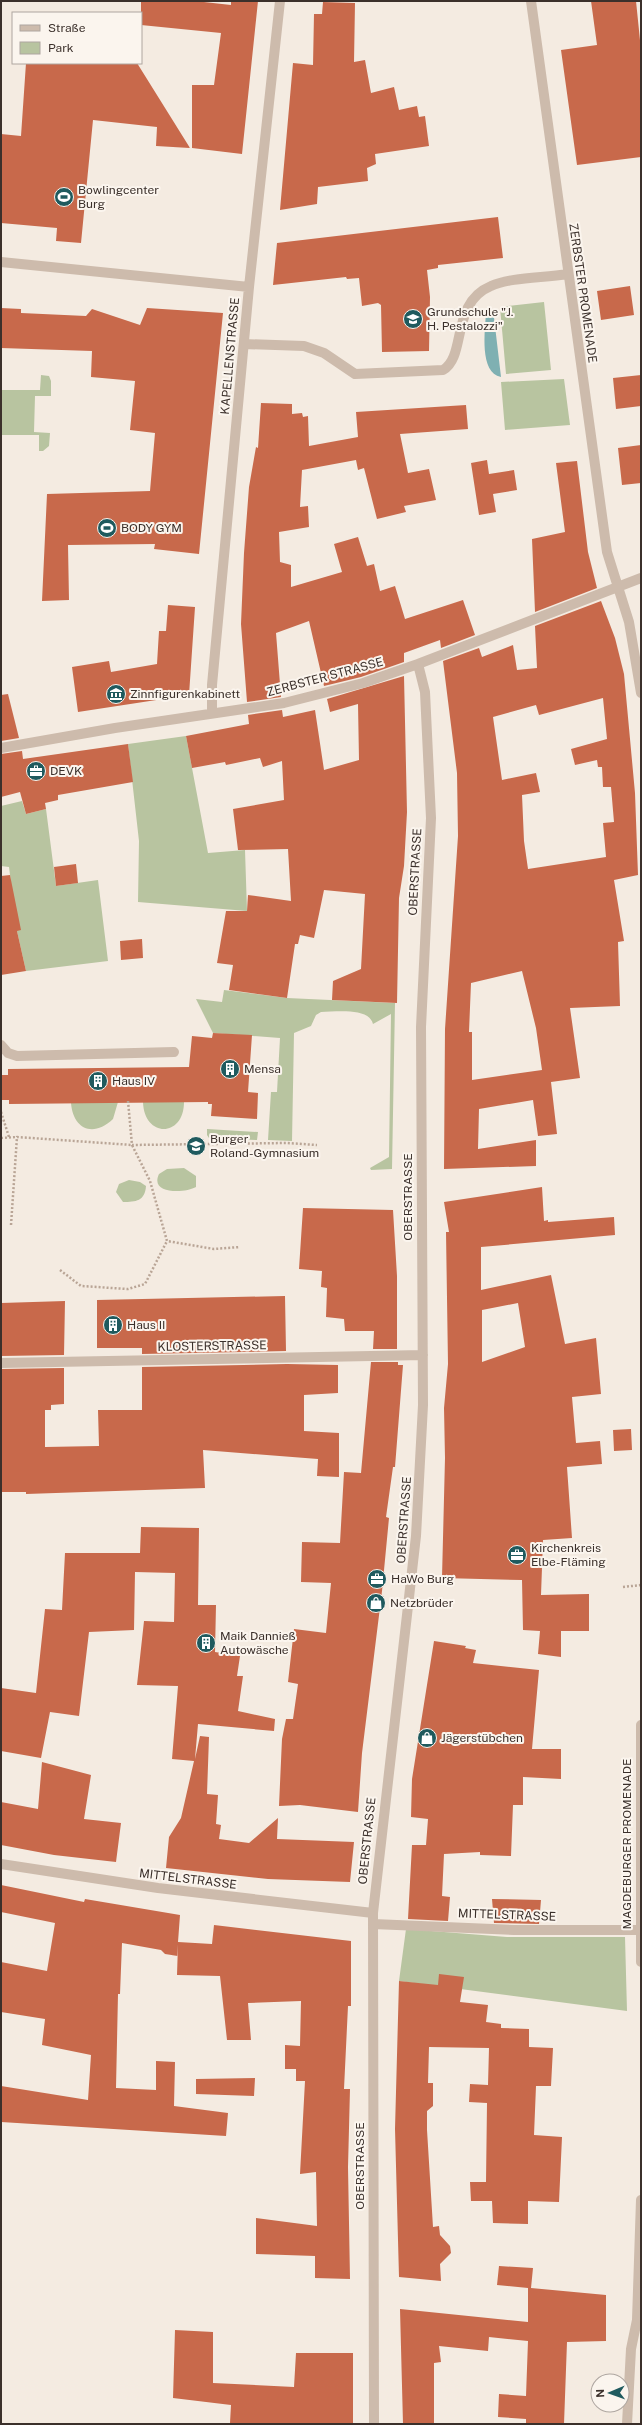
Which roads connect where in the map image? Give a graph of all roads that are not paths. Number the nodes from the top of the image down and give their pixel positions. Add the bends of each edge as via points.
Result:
1 (280, 1) edge
2 (531, 1) edge
3 (1, 262) edge
4 (567, 274) junction
5 (249, 287) junction
6 (244, 344) junction
7 (641, 578) edge
8 (616, 587) junction
9 (418, 664) junction
10 (641, 693) edge
11 (212, 713) junction
12 (1, 748) edge
13 (1, 1045) edge
14 (174, 1052) dead end
15 (423, 1355) junction
16 (1, 1364) edge
17 (641, 1725) edge
18 (1, 1864) edge
19 (373, 1913) junction
20 (373, 1924) junction
21 (640, 1930) edge
22 (641, 1962) edge
23 (641, 2200) edge
24 (374, 2424) edge
25 (627, 2424) edge

1 - 5 street, KAPELLENSTRASSE
2 - 4 street, ZERBSTER PROMENADE
3 - 5 street
4 - 6 street via 509,281 491,285 481,291 465,309 452,362 443,370 355,374 324,353 304,346
4 - 8 street, ZERBSTER PROMENADE via 606,552
5 - 6 street, KAPELLENSTRASSE
6 - 11 street, KAPELLENSTRASSE via 212,685
7 - 8 street, ZERBSTER STRASSE
8 - 9 street, ZERBSTER STRASSE
8 - 10 street via 629,622
9 - 11 street, ZERBSTER STRASSE via 363,683 284,703
9 - 15 street, OBERSTRASSE via 425,692 431,818 421,1027
11 - 12 street, ZERBSTER STRASSE
13 - 14 street via 8,1053 17,1056
15 - 16 street, KLOSTERSTRASSE
15 - 19 street, OBERSTRASSE via 421,1462 416,1536
17 - 21 street, MAGDEBURGER PROMENADE
18 - 19 street, MITTELSTRASSE via 166,1889
19 - 20 street, OBERSTRASSE
20 - 21 street, MITTELSTRASSE via 514,1930
20 - 24 street, OBERSTRASSE
21 - 22 street, MAGDEBURGER PROMENADE
23 - 25 street via 637,2320 630,2355

